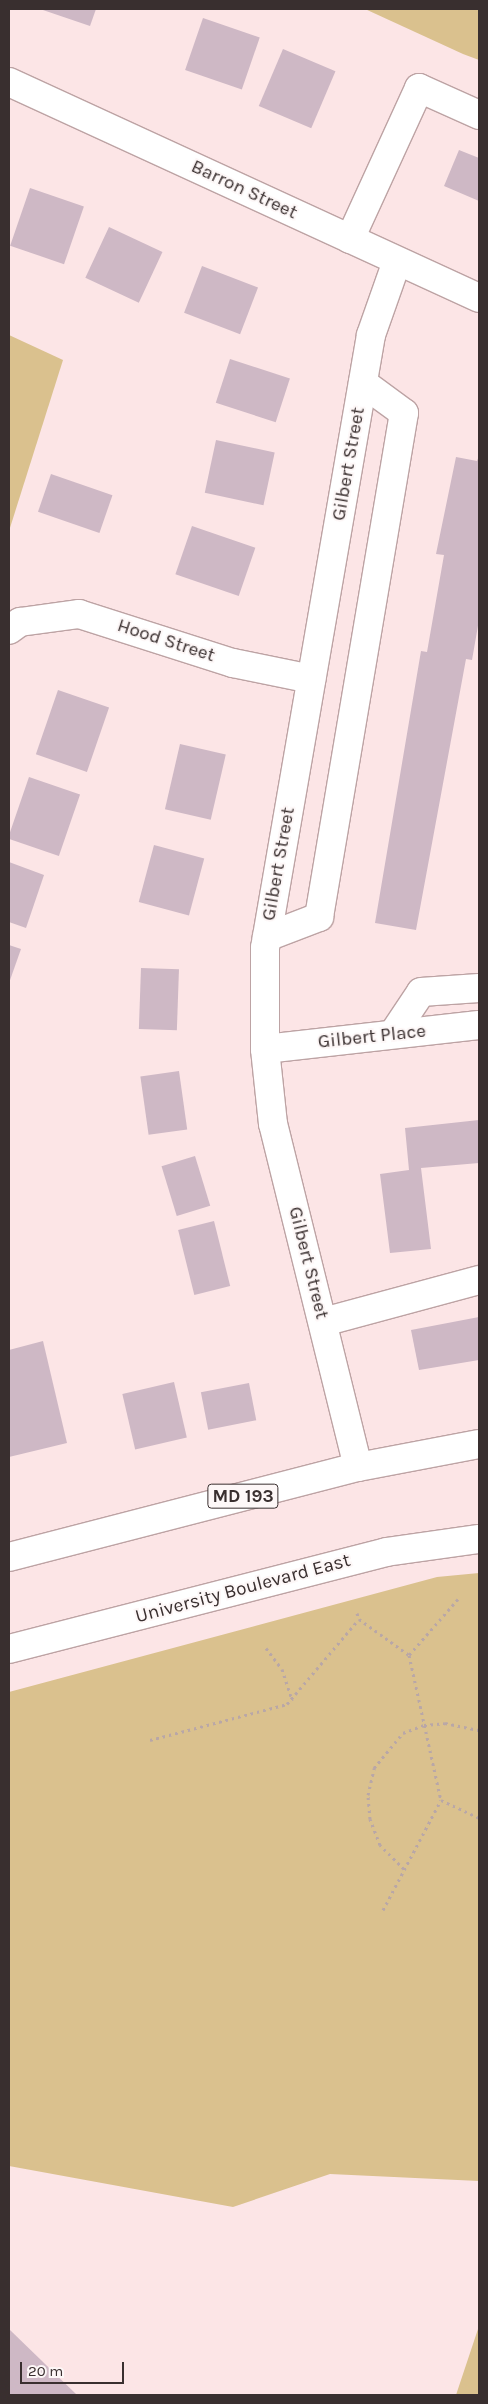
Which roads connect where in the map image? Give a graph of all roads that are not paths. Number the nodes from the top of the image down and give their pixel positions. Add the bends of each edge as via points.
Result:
1 (9, 82) edge
2 (479, 115) edge
3 (350, 240) junction
4 (397, 261) junction
5 (479, 298) edge
6 (363, 383) junction
7 (15, 626) edge
8 (311, 679) junction
9 (267, 937) junction
10 (479, 988) edge
11 (479, 1024) edge
12 (393, 1034) junction
13 (265, 1049) junction
14 (479, 1280) edge
15 (323, 1322) junction
16 (479, 1444) edge
17 (358, 1467) junction
18 (479, 1539) edge
19 (9, 1556) edge
20 (9, 1650) edge

1 - 3 street, Barron Street
2 - 3 street via 419,88
3 - 4 street, Barron Street
4 - 5 street, Barron Street
4 - 6 street, Gilbert Street via 372,335
6 - 8 street, Gilbert Street
6 - 9 street via 404,413 319,917
7 - 8 street, Hood Street via 79,614 233,663
8 - 9 street, Gilbert Street
9 - 13 street, Gilbert Street
10 - 12 street via 421,992
11 - 12 street, Gilbert Place
12 - 13 street, Gilbert Place
13 - 15 street, Gilbert Street via 273,1124
14 - 15 street
15 - 17 street, Gilbert Street
16 - 17 street, MD 193
17 - 19 street, MD 193
18 - 20 street, University Boulevard East via 386,1552

